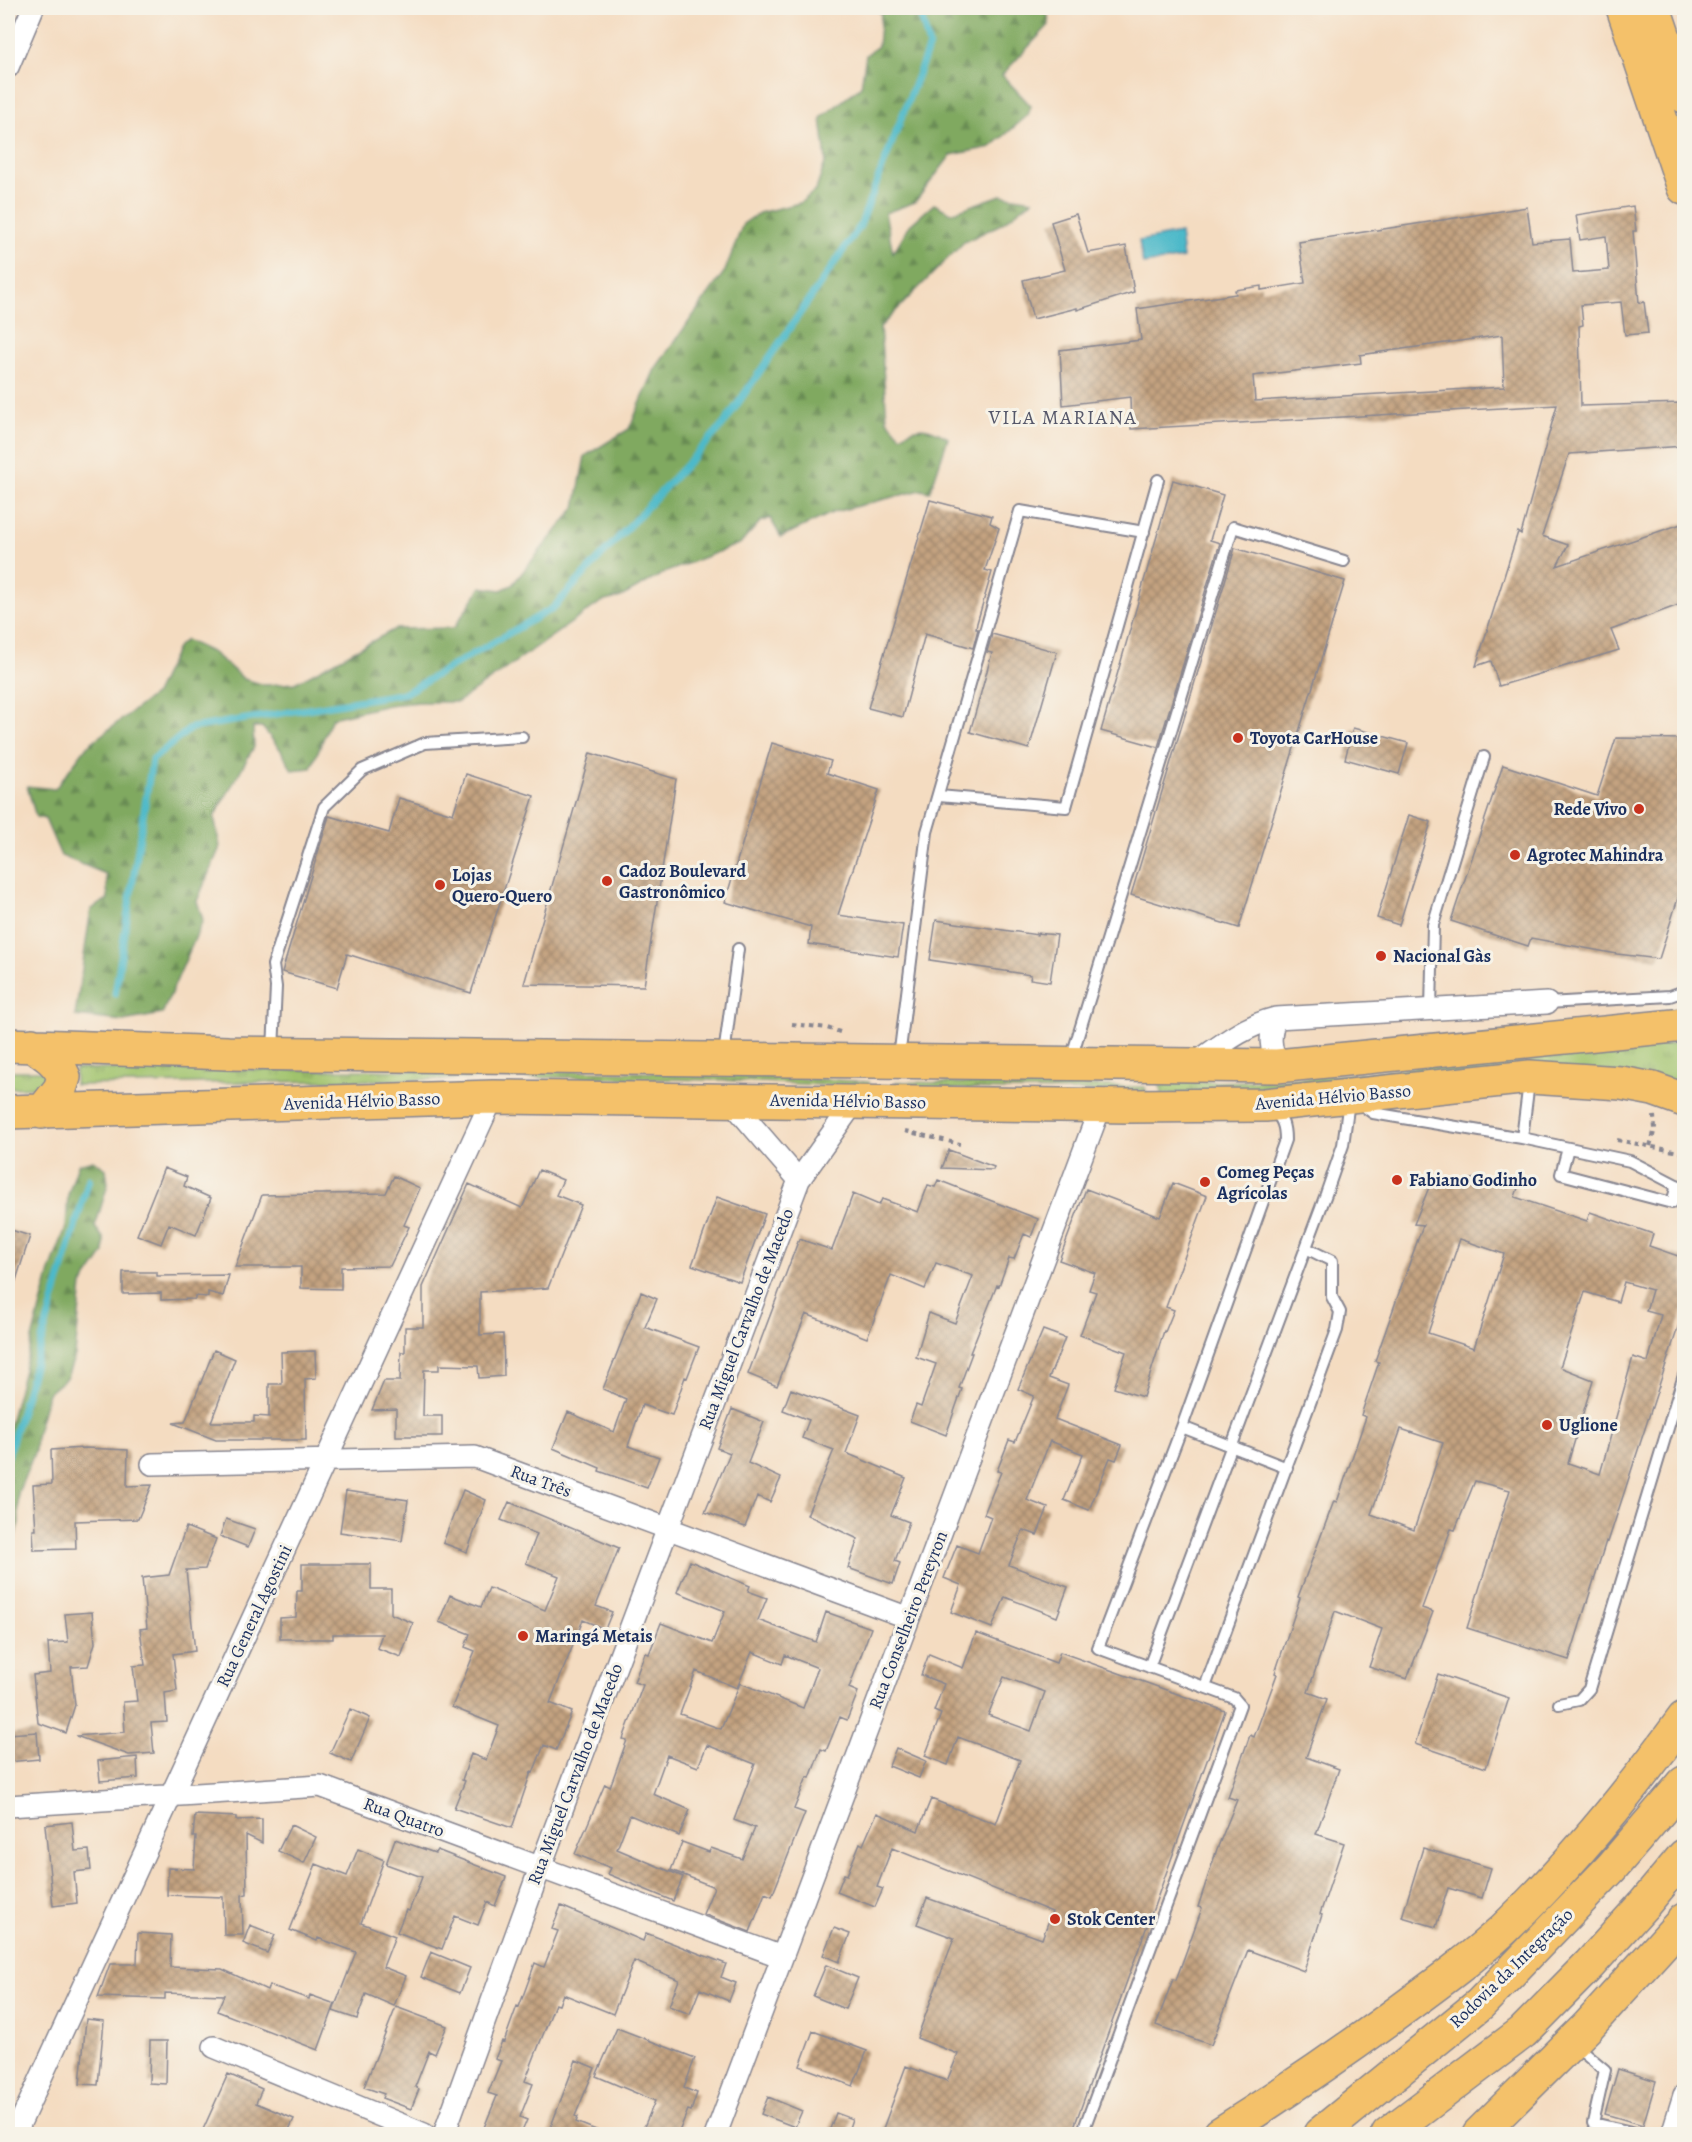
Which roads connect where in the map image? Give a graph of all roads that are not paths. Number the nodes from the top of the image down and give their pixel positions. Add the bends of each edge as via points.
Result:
1 (1623, 8) edge
2 (1654, 8) edge
3 (30, 9) edge
4 (8, 67) edge
5 (1684, 96) edge
6 (1684, 188) edge
7 (1158, 480) dead end
8 (1144, 532) junction
9 (1344, 561) dead end
10 (522, 737) dead end
11 (1484, 757) dead end
12 (939, 796) junction
13 (738, 949) dead end
14 (1684, 991) edge
15 (1547, 1003) joint
16 (1431, 1009) junction
17 (1276, 1018) junction
18 (1684, 1025) edge
19 (20, 1045) edge
20 (272, 1054) junction
21 (723, 1059) junction
22 (899, 1060) junction
23 (1070, 1062) junction
24 (1193, 1064) junction
25 (1277, 1066) junction
26 (1530, 1077) junction
27 (1349, 1096) junction
28 (493, 1097) junction
29 (729, 1099) junction
30 (1684, 1100) edge
31 (855, 1101) junction
32 (1265, 1105) junction
33 (1101, 1106) junction
34 (8, 1112) edge
35 (42, 1112) junction
36 (1522, 1138) junction
37 (1568, 1148) junction
38 (799, 1180) junction
39 (1681, 1187) edge
40 (1306, 1248) junction
41 (1684, 1375) edge
42 (1182, 1427) junction
43 (1232, 1446) junction
44 (325, 1460) junction
45 (152, 1464) dead end
46 (1287, 1468) junction
47 (667, 1528) junction
48 (909, 1618) junction
49 (1149, 1667) junction
50 (1205, 1688) junction
51 (1559, 1704) dead end
52 (1684, 1718) edge
53 (1684, 1783) edge
54 (171, 1794) junction
55 (8, 1806) edge
56 (1684, 1856) edge
57 (540, 1868) junction
58 (1684, 1920) edge
59 (782, 1957) junction
60 (1572, 2042) junction
61 (214, 2047) dead end
62 (1684, 2095) edge
63 (15, 2134) edge
64 (424, 2134) edge
65 (444, 2134) edge
66 (716, 2134) edge
67 (1082, 2134) edge
68 (1220, 2134) edge
69 (1320, 2134) edge
70 (1388, 2134) edge
71 (1479, 2134) edge
72 (1640, 2134) edge
73 (1672, 2134) edge

1 - 6 main road
2 - 5 main road
3 - 4 street
7 - 8 lane
8 - 12 lane via 1066,807
8 - 12 lane via 1020,511
9 - 23 lane via 1233,527
10 - 20 lane via 425,743 362,770 324,807 273,965 276,987
11 - 16 lane via 1433,925
12 - 22 lane via 927,832
13 - 21 lane
14 - 15 lane via 1670,996
15 - 16 street
16 - 17 street
17 - 24 street via 1243,1030
17 - 25 street via 1270,1045
18 - 25 main road, Avenida Hélvio Basso
19 - 20 main road, Avenida Hélvio Basso
19 - 35 main road via 47,1055 64,1077
20 - 21 main road, Avenida Hélvio Basso
21 - 22 main road, Avenida Hélvio Basso
22 - 23 main road, Avenida Hélvio Basso
23 - 24 main road, Avenida Hélvio Basso
24 - 25 main road, Avenida Hélvio Basso
26 - 27 main road, Avenida Hélvio Basso
26 - 30 main road, Avenida Hélvio Basso via 1621,1083
26 - 36 lane
27 - 32 main road, Avenida Hélvio Basso
27 - 36 lane via 1373,1113
27 - 40 lane via 1343,1145
28 - 29 main road, Avenida Hélvio Basso
28 - 35 main road, Avenida Hélvio Basso
28 - 44 street, Rua General Agostini
29 - 31 main road, Avenida Hélvio Basso
29 - 38 street
31 - 33 main road, Avenida Hélvio Basso
31 - 38 street, Rua Miguel Carvalho de Macedo
32 - 33 main road, Avenida Hélvio Basso
32 - 42 lane via 1279,1115 1286,1128 1285,1140
33 - 48 street, Rua Conselheiro Pereyron
34 - 35 main road, Avenida Hélvio Basso
36 - 37 lane
37 - 39 lane via 1630,1161
37 - 39 lane via 1561,1174 1672,1203
38 - 47 street, Rua Miguel Carvalho de Macedo
40 - 43 lane
40 - 46 lane via 1332,1261 1332,1297 1341,1312 1338,1330
41 - 51 lane via 1589,1689 1579,1700
42 - 43 lane
42 - 49 lane via 1098,1648
43 - 46 lane
43 - 49 lane
44 - 45 street, Rua Três
44 - 47 street, Rua Três via 475,1456
44 - 54 street, Rua General Agostini
46 - 50 lane
47 - 48 street, Rua Três
47 - 57 street, Rua Miguel Carvalho de Macedo
48 - 59 street, Rua Conselheiro Pereyron
49 - 50 lane
50 - 67 lane via 1234,1698 1240,1705 1238,1714
52 - 68 main road via 1610,1814 1503,1929 1446,1977 1314,2074
53 - 69 main road, Rodovia da Integração via 1611,1868 1480,2004
54 - 55 street, Rua Quatro
54 - 57 street, Rua Quatro via 320,1786
54 - 63 street, Rua General Agostini
56 - 70 main road via 1589,1965 1522,2032
57 - 59 street, Rua Quatro
57 - 65 street, Rua Miguel Carvalho de Macedo
58 - 60 main road
59 - 66 street, Rua Conselheiro Pereyron
60 - 71 main road
60 - 72 lane via 1605,2070 1593,2123
61 - 64 street
62 - 73 street

